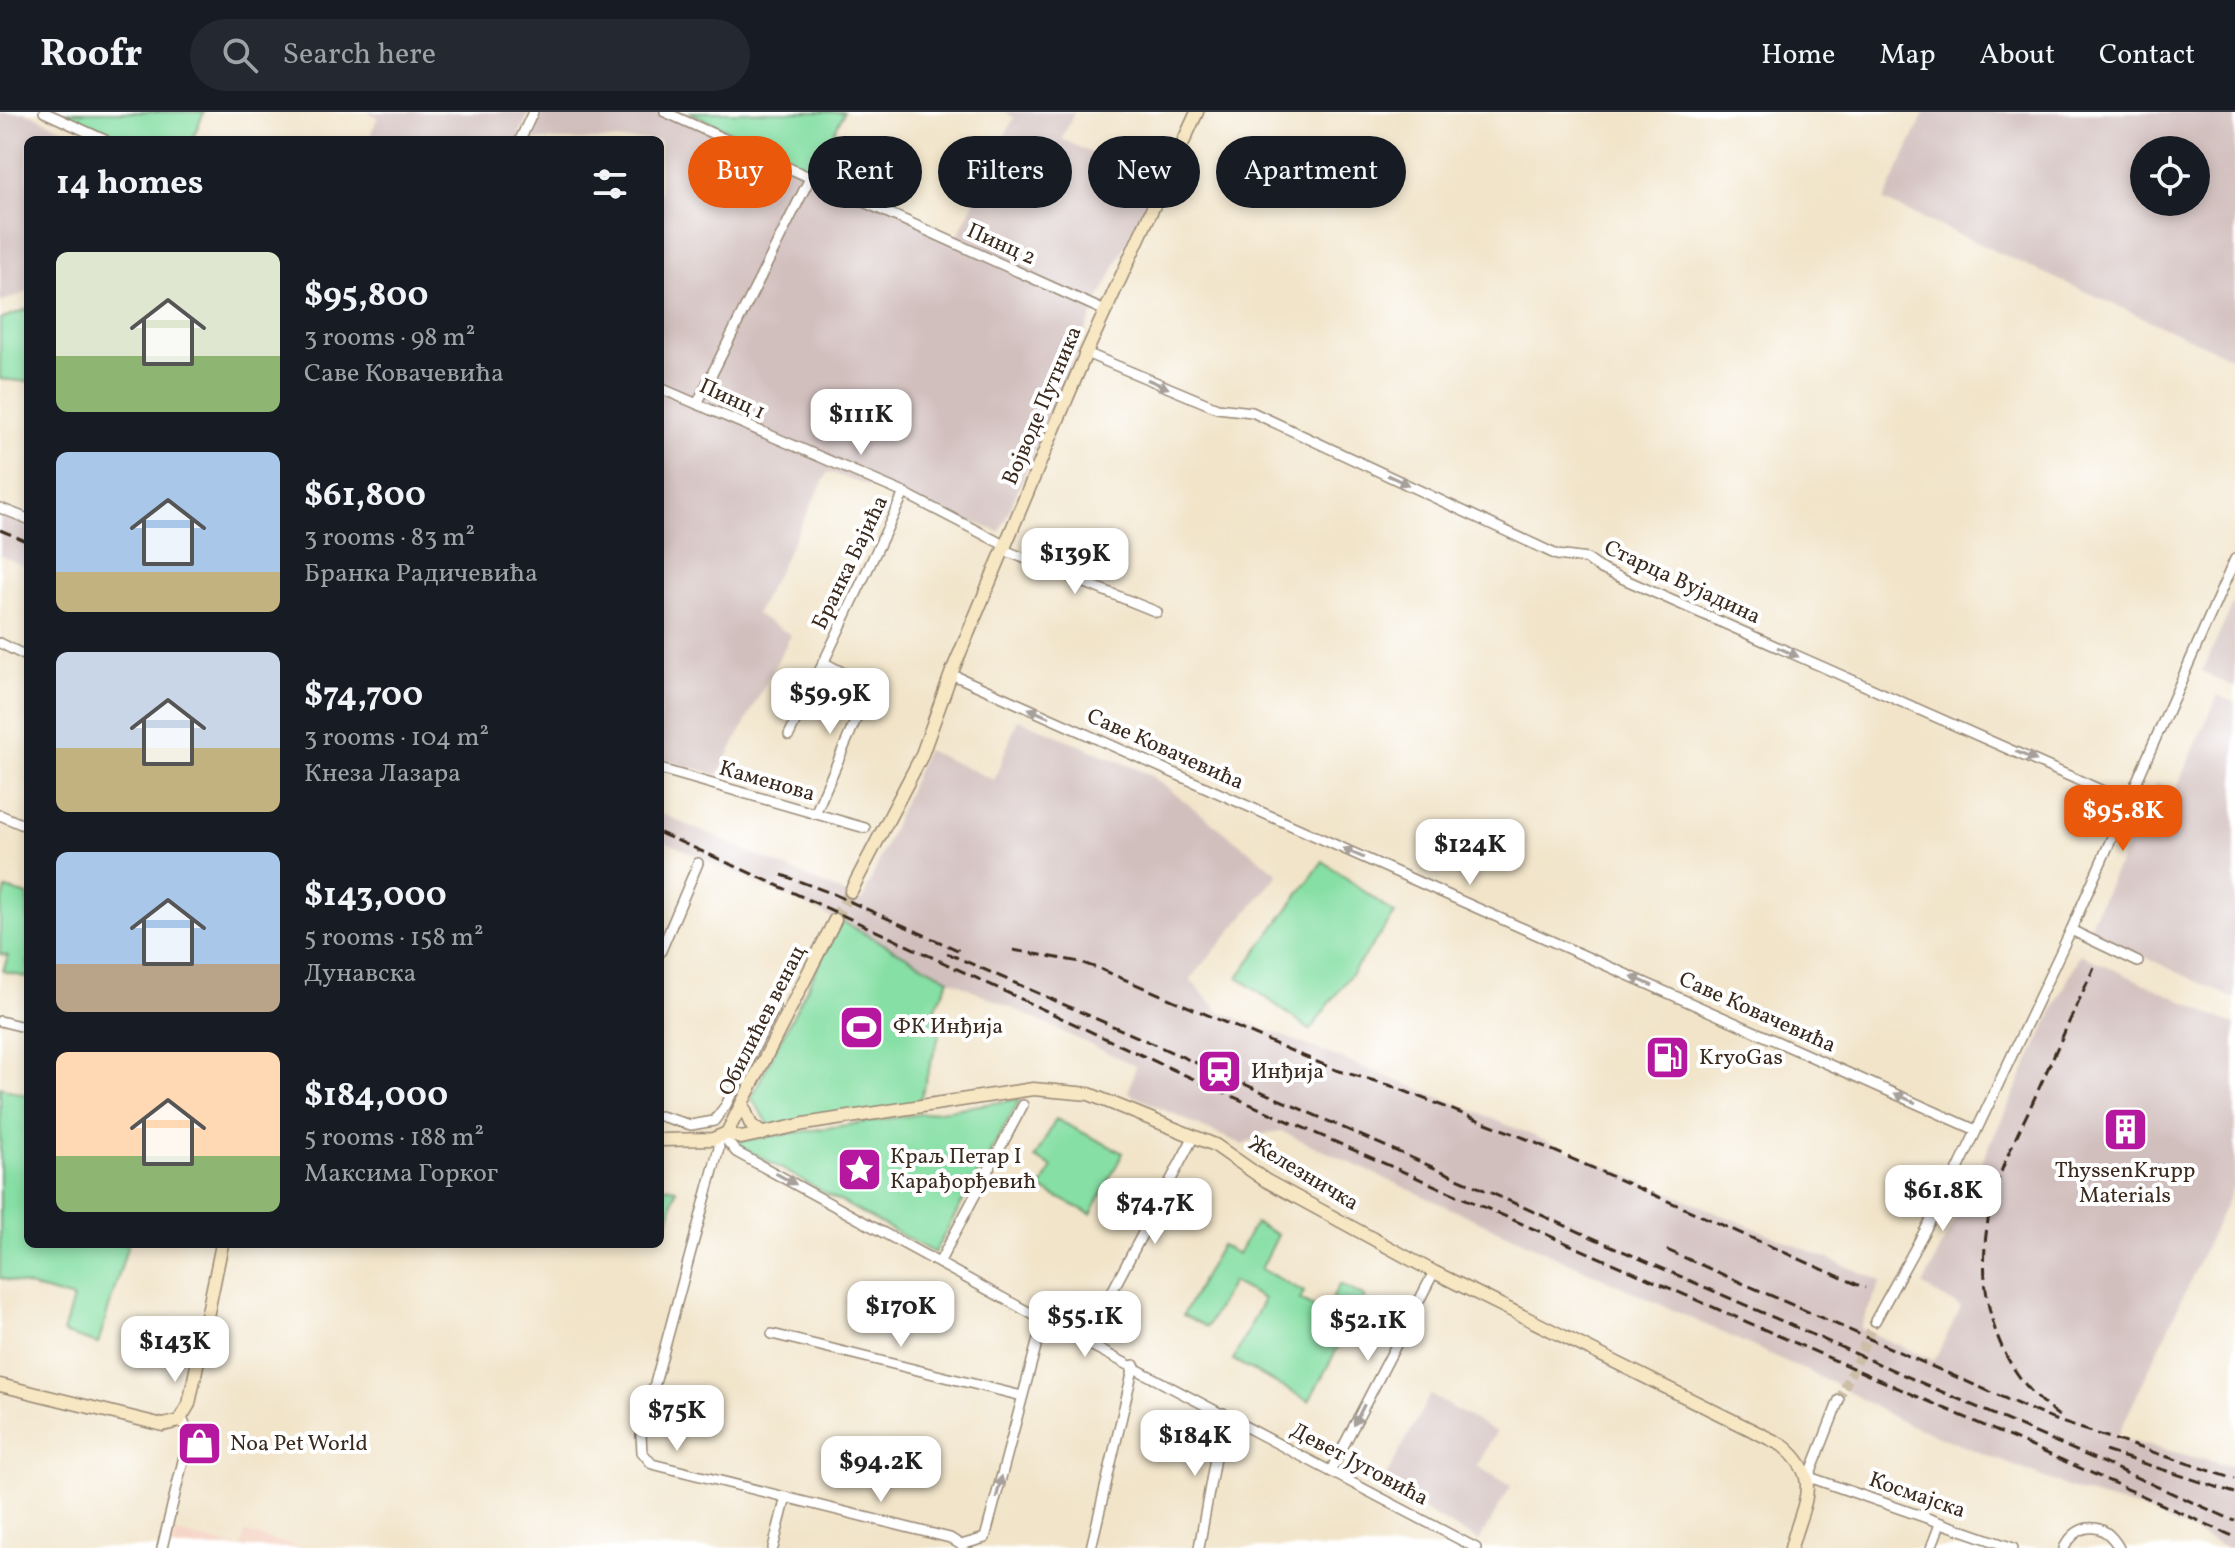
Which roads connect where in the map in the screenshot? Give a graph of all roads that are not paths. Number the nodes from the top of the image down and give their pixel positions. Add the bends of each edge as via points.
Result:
1 (44, 112) edge
2 (533, 112) edge
3 (665, 112) edge
4 (1197, 112) edge
5 (96, 136) edge
6 (522, 136) edge
7 (808, 177) edge
8 (808, 182) edge
9 (877, 208) edge
10 (1105, 311) junction
11 (1086, 353) junction
12 (664, 390) edge
13 (697, 404) junction
14 (904, 493) junction
15 (0, 508) edge
16 (24, 517) edge
17 (1005, 548) junction
18 (2235, 559) edge
19 (1157, 612) dead end
20 (0, 643) edge
21 (24, 655) edge
22 (823, 662) junction
23 (951, 674) junction
24 (789, 735) dead end
25 (664, 770) edge
26 (2128, 802) junction
27 (815, 814) junction
28 (0, 815) edge
29 (24, 825) edge
30 (865, 828) dead end
31 (698, 863) dead end
32 (851, 891) tunnel mouth
33 (835, 920) tunnel mouth
34 (2071, 930) junction
35 (664, 944) edge
36 (2138, 962) dead end
37 (775, 1007) dead end
38 (0, 1021) edge
39 (24, 1027) edge
40 (1023, 1105) dead end
41 (743, 1106) junction
42 (664, 1117) edge
43 (1976, 1130) junction
44 (763, 1134) junction
45 (723, 1136) junction
46 (1194, 1136) junction
47 (664, 1140) edge
48 (221, 1248) edge
49 (939, 1263) junction
50 (1434, 1272) junction
51 (1043, 1320) junction
52 (1875, 1321) tunnel mouth
53 (772, 1334) dead end
54 (1086, 1341) junction
55 (1134, 1365) junction
56 (0, 1385) edge
57 (1022, 1396) junction
58 (1839, 1400) tunnel mouth
59 (1223, 1413) junction
60 (182, 1418) junction
61 (1331, 1470) junction
62 (1809, 1477) junction
63 (786, 1497) junction
64 (1940, 1524) junction
65 (961, 1547) edge
66 (162, 1548) edge
67 (773, 1548) edge
68 (1091, 1548) edge
69 (1199, 1548) edge
70 (1476, 1548) edge
71 (1791, 1548) edge
72 (1931, 1548) edge
73 (2013, 1548) edge
74 (2064, 1548) edge
75 (2119, 1548) edge

1 - 5 street
2 - 6 street
3 - 7 street, Пинц 2
4 - 10 main road, Војводе Путника
8 - 13 street
9 - 10 street, Пинц 2
10 - 11 main road, Војводе Путника
11 - 17 main road, Војводе Путника
11 -> 26 street, Старца Вујадина via 1217,408 1252,412 1557,555 1587,559 1615,576
12 - 13 street, Пинц 1
13 - 14 street, Пинц 1
14 - 17 street, Пинц 1
14 - 22 street, Бранка Бајића
15 - 16 street
17 - 19 street, Пинц 1
17 - 23 main road, Војводе Путника
18 - 26 street
20 - 21 street
22 - 24 street, Бранка Бајића
22 - 27 street via 851,677 863,703
23 - 32 main road, Војводе Путника via 921,757
43 -> 23 street, Саве Ковачевића
25 - 27 street, Каменова
26 - 34 street
27 - 30 street, Каменова
28 - 29 street
31 - 35 street
33 - 41 main road, Обилићев венац
34 - 36 street
34 - 43 street
37 - 42 street via 714,1121 691,1125
38 - 39 street
40 - 49 street
41 - 44 main road via 751,1125
41 - 45 main road, Обилићев венац
43 - 52 street
44 - 45 main road, Железничка
44 - 46 main road, Железничка via 1033,1089 1089,1094
45 - 47 main road, Железничка
45 -> 49 street, Девет Југовића via 736,1152
45 - 63 street via 648,1407 642,1452 652,1464
46 - 50 main road, Железничка
46 - 54 street
48 - 60 main road
49 - 51 street, Девет Југовића
50 -> 61 street
50 - 62 main road, Железничка via 1782,1445
51 - 54 street, Девет Југовића
51 - 57 street
53 - 57 street
54 - 55 street, Девет Југовића
55 - 59 street, Девет Југовића
55 - 68 street
56 - 60 main road via 163,1425
65 -> 57 street via 985,1538
58 - 62 street
59 - 61 street, Девет Југовића
59 - 69 street
60 - 66 street via 187,1444
61 - 70 street, Девет Југовића
62 - 64 street, Космајска
62 - 71 main road
63 - 65 street via 950,1538
63 - 67 street
64 - 72 street
64 - 73 street, Космајска
74 - 75 street via 2076,1531 2091,1526 2105,1530

